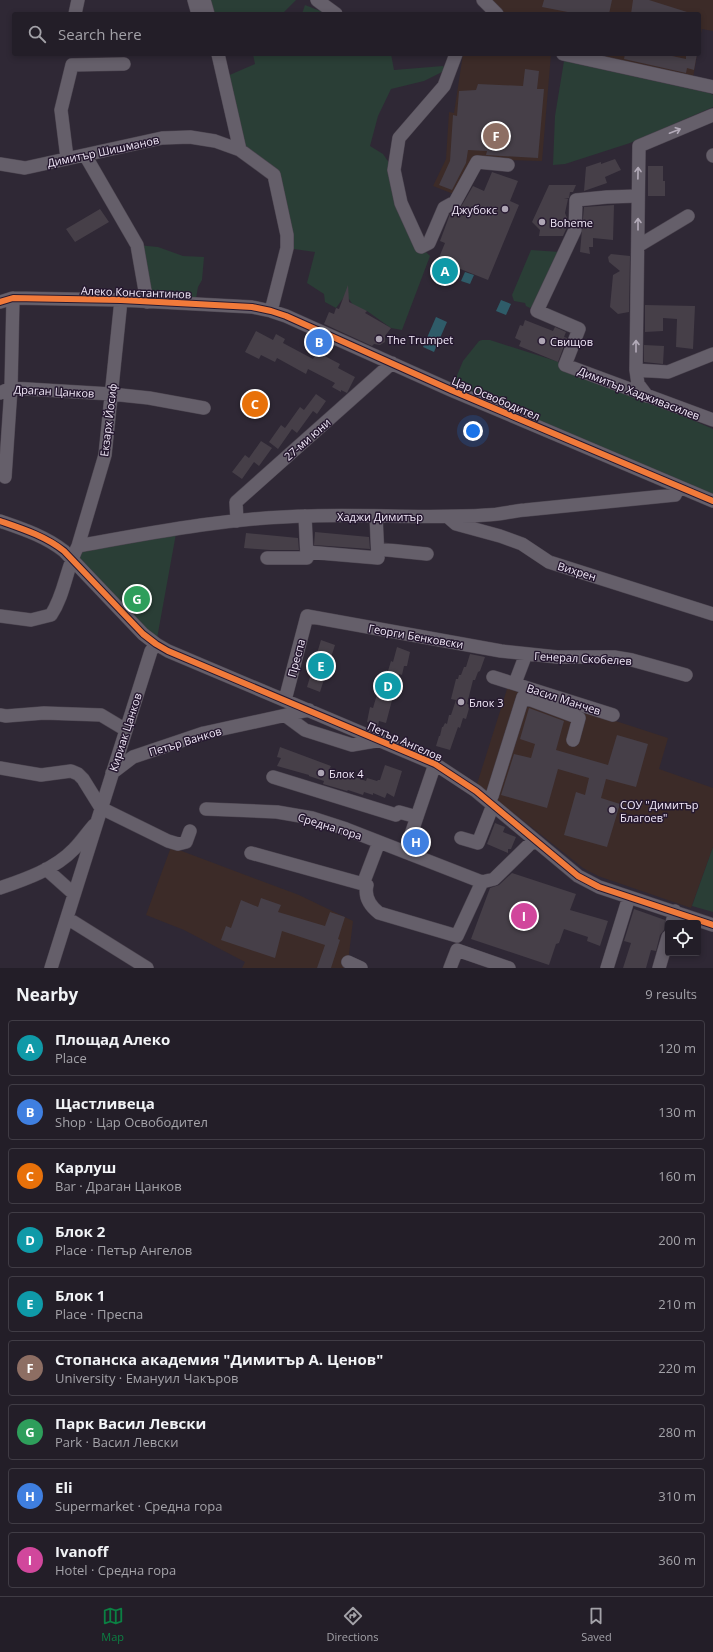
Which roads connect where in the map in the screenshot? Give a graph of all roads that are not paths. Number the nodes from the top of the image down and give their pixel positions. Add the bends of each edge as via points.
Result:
1 (78, 0) edge
2 (194, 0) edge
3 (204, 0) edge
4 (317, 0) edge
5 (326, 0) edge
6 (483, 0) edge
7 (75, 12) edge
8 (197, 12) edge
9 (207, 12) edge
10 (333, 12) edge
11 (341, 12) edge
12 (495, 12) edge
13 (217, 56) edge
14 (455, 56) edge
15 (572, 56) edge
16 (72, 60) edge
17 (124, 64) dead end
18 (713, 87) edge
19 (713, 115) edge
20 (240, 150) junction
21 (84, 155) junction
22 (67, 158) junction
23 (0, 164) edge
24 (508, 165) dead end
25 (638, 196) junction
26 (688, 216) dead end
27 (638, 246) junction
28 (13, 298) junction
29 (120, 300) junction
30 (0, 302) edge
31 (147, 302) junction
32 (271, 311) junction
33 (713, 354) edge
34 (392, 363) junction
35 (636, 370) junction
36 (6, 390) edge
37 (111, 394) junction
38 (646, 396) junction
39 (204, 408) dead end
40 (713, 420) edge
41 (5, 477) dead end
42 (679, 487) junction
43 (713, 501) edge
44 (305, 516) junction
45 (376, 516) junction
46 (447, 517) junction
47 (237, 520) junction
48 (0, 521) edge
49 (78, 546) junction
50 (378, 549) junction
51 (306, 552) junction
52 (427, 554) dead end
53 (71, 558) junction
54 (267, 558) dead end
55 (713, 614) edge
56 (0, 616) edge
57 (307, 616) joint
58 (156, 644) junction
59 (526, 654) junction
60 (686, 675) dead end
61 (493, 677) dead end
62 (515, 683) junction
63 (285, 700) junction
64 (309, 710) junction
65 (0, 715) edge
66 (613, 715) dead end
67 (286, 716) junction
68 (126, 730) junction
69 (381, 740) junction
70 (573, 740) dead end
71 (435, 764) junction
72 (0, 768) edge
73 (112, 772) junction
74 (273, 777) dead end
75 (493, 800) junction
76 (206, 809) dead end
77 (99, 814) junction
78 (417, 817) junction
79 (190, 831) dead end
80 (461, 838) dead end
81 (534, 840) junction
82 (379, 842) junction
83 (405, 852) junction
84 (251, 853) dead end
85 (46, 869) junction
86 (482, 882) junction
87 (363, 884) junction
88 (0, 888) edge
89 (74, 894) junction
90 (629, 897) junction
91 (673, 917) edge
92 (67, 918) junction
93 (713, 925) edge
94 (665, 947) edge
95 (348, 962) dead end
96 (51, 968) edge
97 (147, 968) edge
98 (361, 968) edge
99 (450, 968) edge
100 (509, 968) edge
101 (607, 968) edge
102 (659, 968) edge

1 - 7 street
2 - 8 street
3 - 9 street
4 - 10 street
5 - 11 street
6 - 12 street
13 - 20 street
14 - 24 street via 444,86 400,138 394,170 401,203 421,247 429,243 444,208 455,202 477,162
15 - 18 street
16 - 17 street
16 - 22 street via 61,110
25 -> 19 street via 639,146
20 - 21 street, Димитър Шишманов via 215,141 190,137 162,138
20 - 32 street, Димитър Шишманов via 274,175 287,235 287,248
21 - 22 street, Димитър Шишманов
21 - 31 street via 137,245
22 - 23 street, Димитър Шишманов via 25,168
27 -> 25 street
25 - 38 street, Димитър Хадживасилев via 576,200 575,230 537,311 579,329 565,365
26 - 27 street
35 -> 27 street
28 - 29 street, Алеко Константинов
28 - 30 street, Алеко Константинов
28 - 36 street
29 - 31 street, Алеко Константинов
29 - 37 street, Екзарх Йосиф
31 - 32 street, Алеко Константинов via 252,307
32 - 34 street, Цар Освободител
33 - 35 street via 668,372
34 - 42 street, Цар Освободител
34 - 47 street, 27-ми юни via 236,502
35 - 38 street via 638,384
36 - 37 street, Драган Цанков
36 - 41 street
37 - 39 street, Драган Цанков
37 - 49 street, Екзарх Йосиф via 106,455
38 - 40 street, Димитър Хадживасилев
42 - 43 street, Цар Освободител
42 - 46 street, Хаджи Димитър via 675,495
44 - 45 street, Хаджи Димитър
44 - 47 street, Хаджи Димитър
44 - 51 street
45 - 46 street, Хаджи Димитър
45 - 50 street
46 - 55 street, Вихрен via 456,524 522,544 549,562
47 - 49 street, Хаджи Димитър
48 - 53 street, Петър Ангелов via 51,541
49 - 53 street, Екзарх Йосиф
50 - 51 street via 378,558
50 - 52 street
51 - 54 street via 307,558
53 - 56 street, Екзарх Йосиф via 58,603 51,615 31,620
53 - 58 street, Петър Ангелов via 143,634
57 - 59 street, Георги Бенковски
57 - 63 street, Преспа
58 - 63 street, Петър Ангелов
58 - 68 street, Кириак Цанков via 151,651
59 - 60 street, Генерал Скобелев via 614,657
59 - 62 street
61 - 62 street, Васил Манчев
62 - 66 street, Васил Манчев
63 - 64 street, Петър Ангелов
64 - 67 street, Петър Ванков
64 - 69 street, Петър Ангелов
65 - 68 street via 101,714
67 - 69 street via 305,730 352,745
67 - 73 street, Петър Ванков via 204,733 133,757
68 - 73 street, Кириак Цанков
69 - 71 street, Петър Ангелов
70 - 75 street via 579,718 523,698
71 - 75 street, Петър Ангелов
71 - 78 street
72 - 77 street via 41,775 71,772 78,774 83,779
73 - 77 street, Кириак Цанков
74 - 78 street via 396,815 399,812
75 - 80 street via 478,843
75 - 81 street, Петър Ангелов
76 - 82 street, Средна гора via 277,812 312,818
77 - 79 street via 178,844 186,842
77 - 85 street, Кириак Цанков via 74,849
77 - 89 street, Кириак Цанков
78 - 83 street
81 - 86 street via 494,879
81 - 90 street, Петър Ангелов via 578,876 599,887
82 - 83 street, Средна гора
82 - 87 street
83 - 86 street, Средна гора
84 - 87 street
85 - 88 street, Кириак Цанков
85 - 89 street
86 - 87 street via 457,936 379,913 369,904 365,892 367,885
89 - 92 street, Кириак Цанков
90 - 91 street, Петър Ангелов
90 - 101 street
91 - 93 street, Петър Ангелов
92 - 96 street, Кириак Цанков
92 - 97 street
94 - 102 street
95 - 98 street
99 - 100 street via 458,950

